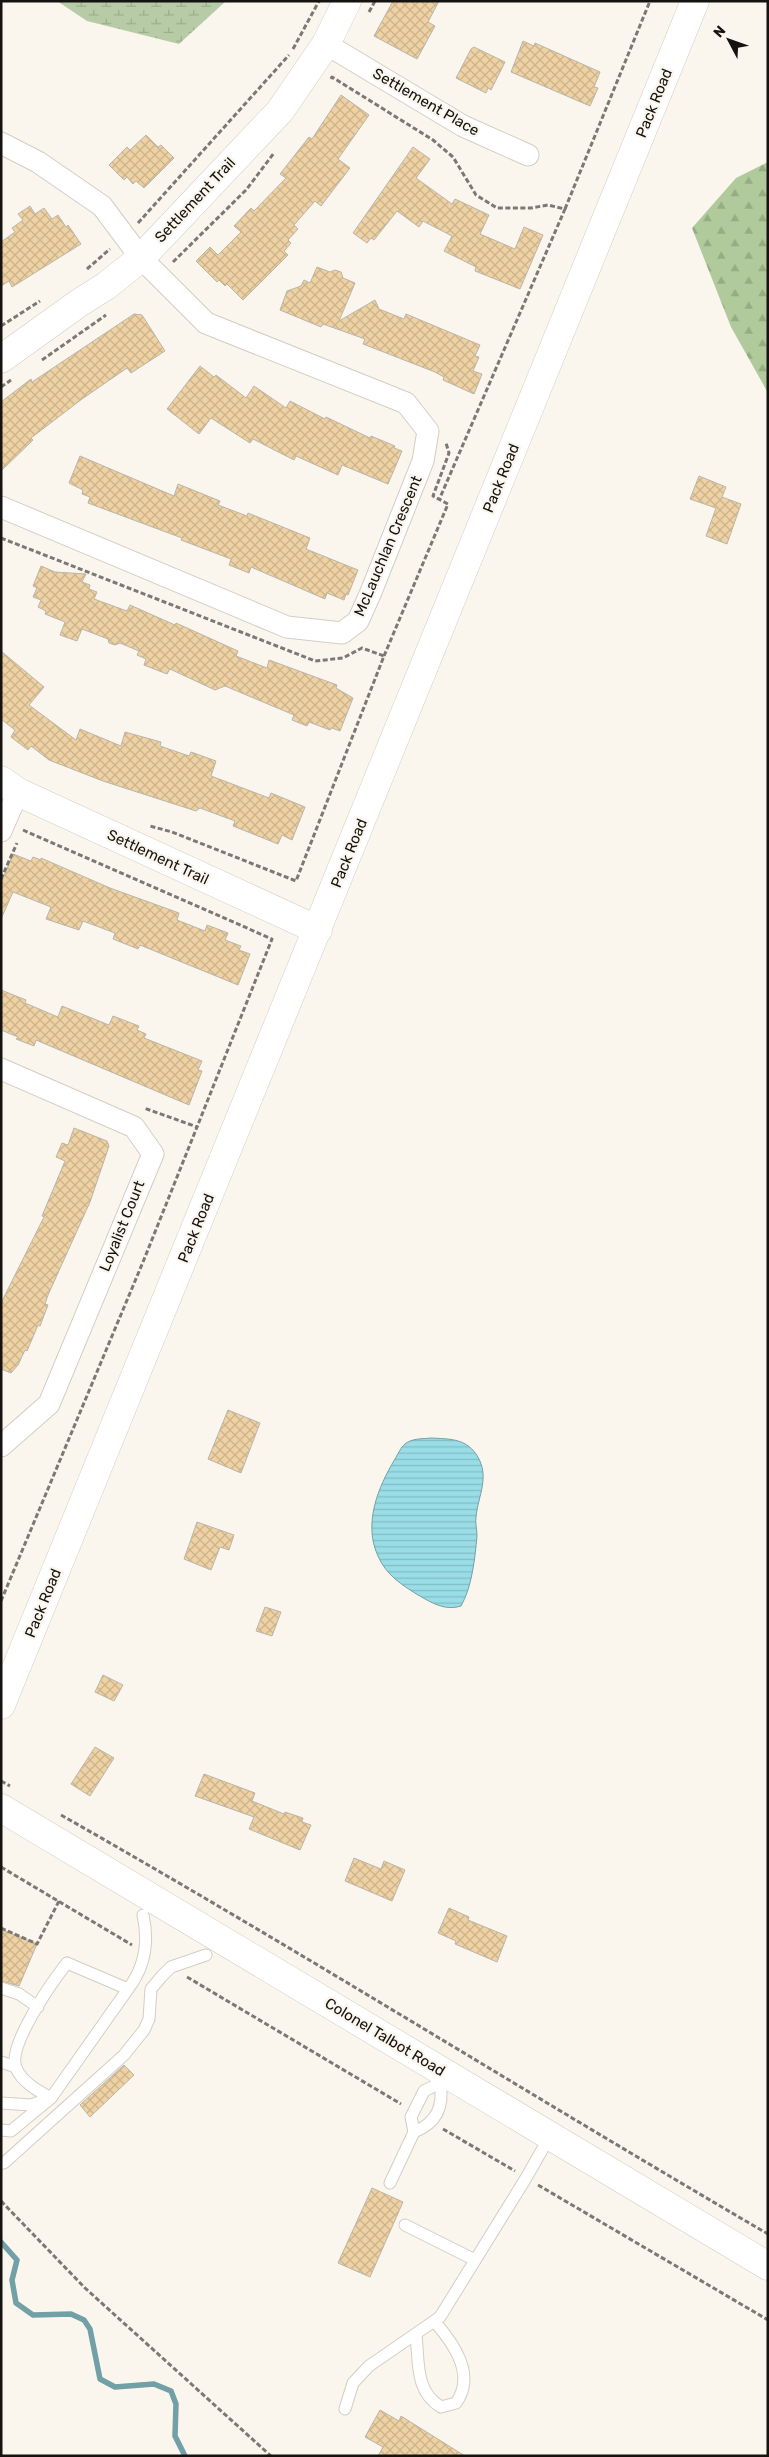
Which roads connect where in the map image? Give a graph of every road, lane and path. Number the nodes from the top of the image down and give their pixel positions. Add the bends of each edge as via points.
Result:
1 (319, 1) edge
2 (347, 1) edge
3 (650, 1) edge
4 (695, 1) edge
5 (326, 44) junction
6 (291, 53) dead end
7 (326, 85) dead end
8 (1, 143) edge
9 (275, 152) dead end
10 (528, 155) dead end
11 (564, 209) junction
12 (113, 246) dead end
13 (141, 258) junction
14 (177, 270) dead end
15 (84, 271) dead end
16 (43, 299) dead end
17 (112, 310) dead end
18 (1, 326) edge
19 (34, 365) dead end
20 (10, 367) edge
21 (1, 387) edge
22 (444, 435) dead end
23 (439, 500) junction
24 (1, 507) edge
25 (1, 538) edge
26 (384, 656) junction
27 (10, 786) edge
28 (24, 830) dead end
29 (1, 831) edge
30 (296, 881) dead end
31 (318, 930) junction
32 (1, 1069) edge
33 (197, 1127) dead end
34 (1, 1446) edge
35 (1, 1705) edge
36 (1, 1781) edge
37 (10, 1799) edge
38 (53, 1810) dead end
39 (1, 1867) edge
40 (59, 1901) junction
41 (143, 1915) dead end
42 (1, 1928) edge
43 (145, 1952) junction
44 (206, 1955) dead end
45 (171, 1967) junction
46 (136, 1980) junction
47 (1, 1988) edge
48 (151, 1989) junction
49 (128, 1990) junction
50 (38, 2007) junction
51 (1, 2062) edge
52 (16, 2068) junction
53 (443, 2078) junction
54 (51, 2098) junction
55 (1, 2103) edge
56 (414, 2112) junction
57 (431, 2122) junction
58 (1, 2130) edge
59 (414, 2132) junction
60 (550, 2136) junction
61 (1, 2162) edge
62 (526, 2178) junction
63 (390, 2183) dead end
64 (1, 2201) edge
65 (405, 2225) dead end
66 (768, 2234) edge
67 (475, 2260) junction
68 (768, 2266) edge
69 (768, 2320) edge
70 (434, 2322) junction
71 (416, 2335) junction
72 (345, 2409) dead end
73 (271, 2456) edge

1 - 6 path
2 - 5 street, Settlement Trail
3 - 11 path
4 - 31 street, Pack Road
5 - 10 street, Settlement Place via 463,126
5 - 13 street, Settlement Trail via 280,111
7 - 11 path via 332,77 433,140 453,157 476,195 497,208 548,205
8 - 13 street, McLauchlan Crescent via 38,162 102,206
9 - 14 path via 246,190 171,264
11 - 23 path
12 - 15 path
13 - 20 street, Settlement Trail via 106,286 78,302
13 - 24 street, McLauchlan Crescent via 206,323 406,403 428,431 423,461 358,621 342,633 286,628
16 - 18 path
17 - 19 path
20 - 21 path
22 - 23 path via 450,453 433,496
23 - 26 path via 448,504
25 - 26 path via 314,662 343,658 362,648
26 - 30 path
27 - 29 street
27 - 31 street, Settlement Trail
28 - 33 path via 272,938
31 - 35 street, Pack Road
32 - 34 street, Loyalist Court via 134,1127 153,1154 50,1404
36 - 37 path
37 - 53 street, Colonel Talbot Road
38 - 66 path
39 - 40 path
40 - 42 path via 37,1944
40 - 43 path
41 - 43 lane via 148,1936
43 - 46 lane
44 - 45 lane
45 - 48 lane
45 - 56 path
46 - 48 lane via 142,1989
46 - 49 lane
47 - 50 lane via 19,1994
48 - 61 lane via 149,2019 124,2055 4,2164
49 - 50 lane via 67,1963
49 - 54 lane
50 - 52 lane via 14,2051
51 - 52 lane
52 - 54 lane via 22,2078
53 - 56 lane via 424,2091
53 - 57 lane via 442,2102
53 - 60 street, Colonel Talbot Road
54 - 55 lane via 31,2105
54 - 58 lane via 11,2131
56 - 59 lane via 411,2117
57 - 59 lane via 428,2127
57 - 62 path
59 - 63 lane
60 - 62 lane
60 - 68 street, Colonel Talbot Road
62 - 67 lane
62 - 69 path
64 - 73 path via 85,2288
65 - 67 lane
67 - 70 lane via 448,2307
70 - 71 lane
70 - 71 lane via 455,2347 460,2359 464,2385 462,2396 456,2403 441,2407 425,2392 420,2378
71 - 72 lane via 369,2366 353,2383

